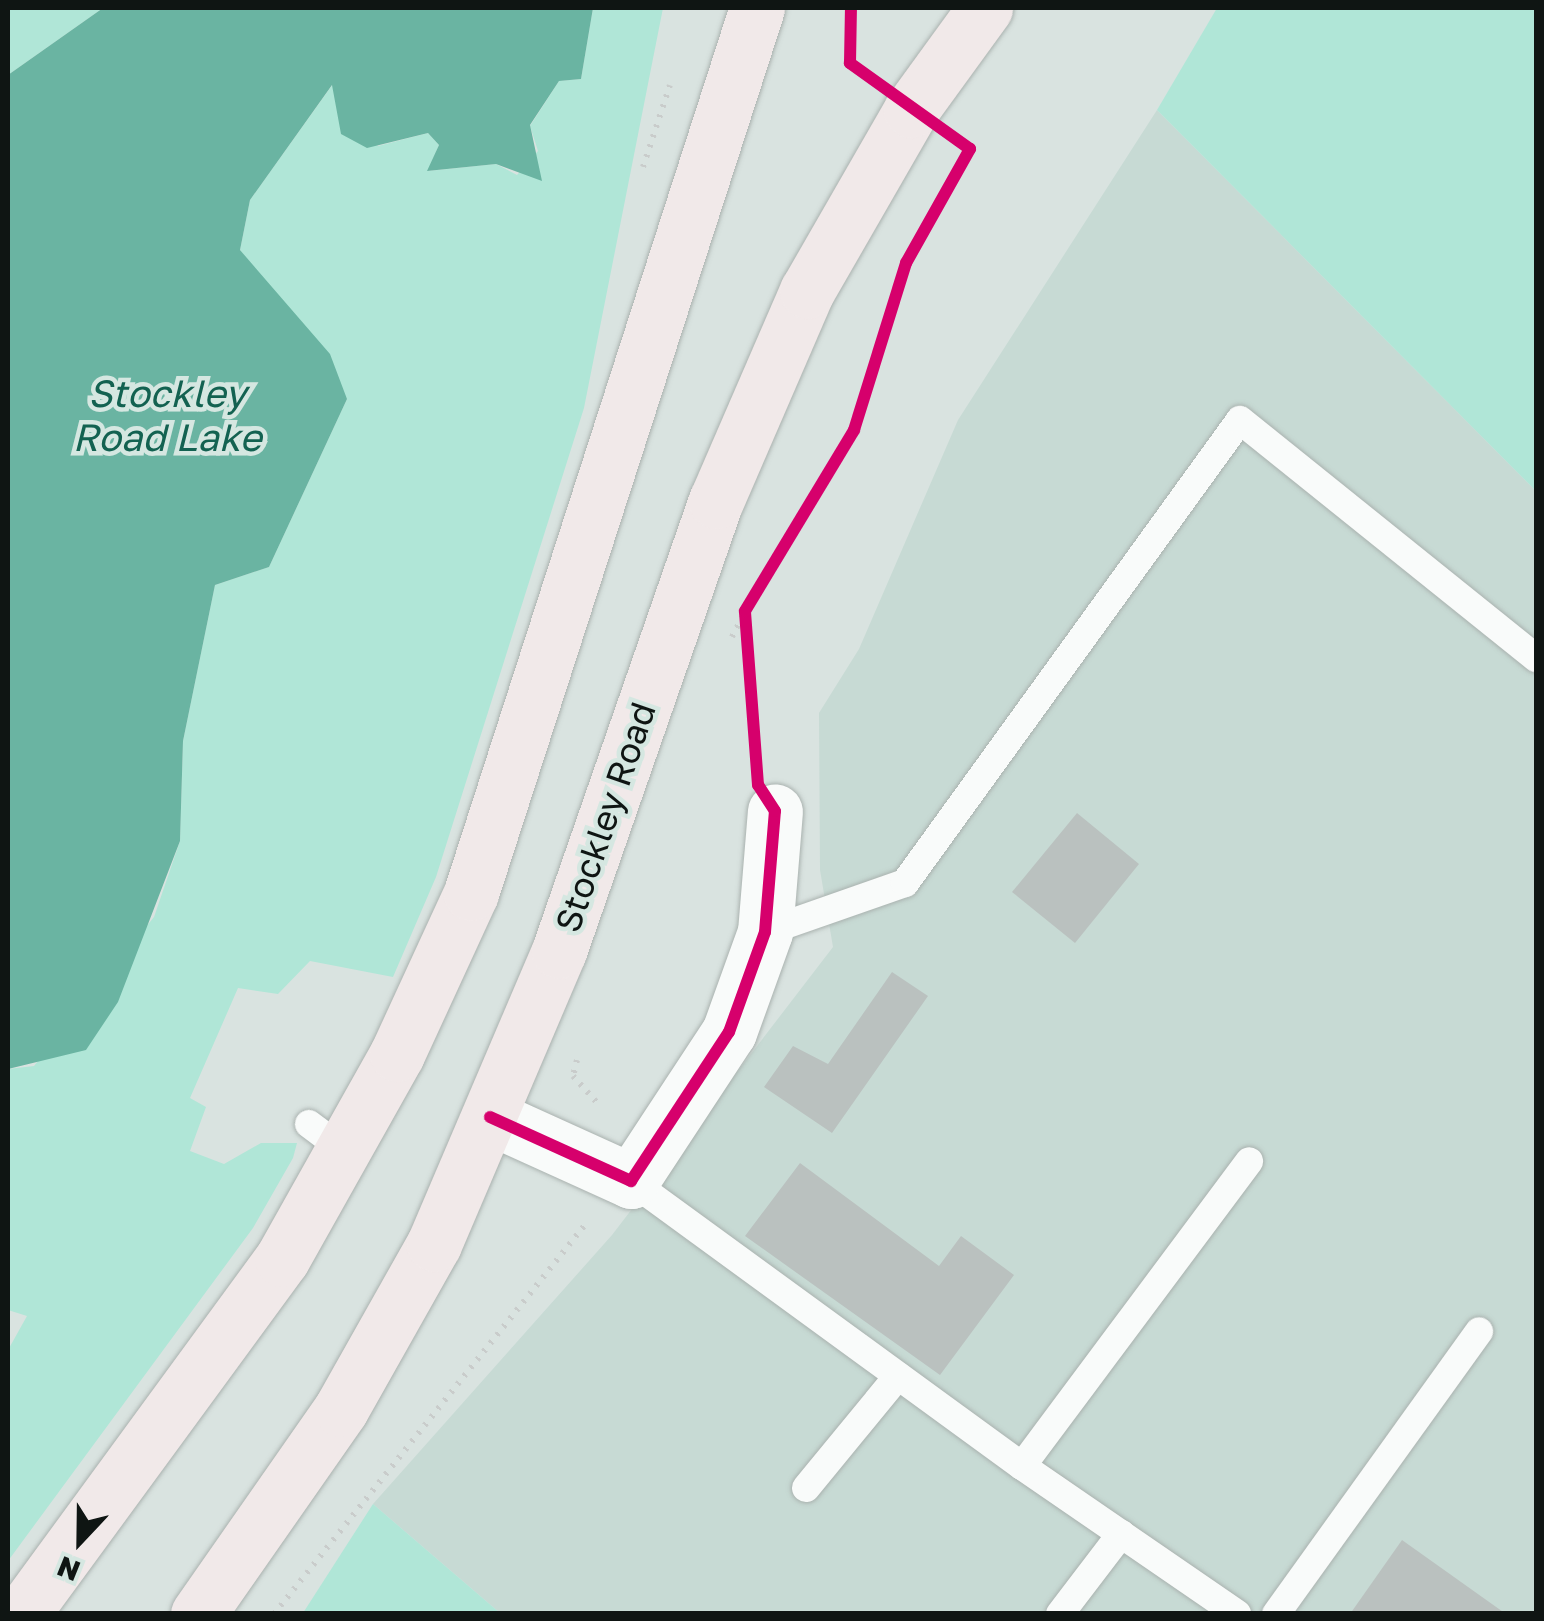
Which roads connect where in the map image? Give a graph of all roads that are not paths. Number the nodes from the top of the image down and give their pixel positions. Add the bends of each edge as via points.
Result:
1 (757, 8) edge
2 (985, 8) edge
3 (1536, 658) edge
4 (775, 811) dead end
5 (765, 932) junction
6 (490, 1117) junction
7 (1249, 1161) dead end
8 (614, 1192) junction
9 (1479, 1331) dead end
10 (898, 1376) junction
11 (1022, 1466) junction
12 (806, 1488) dead end
13 (1121, 1534) junction
14 (22, 1614) edge
15 (198, 1614) edge
16 (1060, 1614) edge
17 (1237, 1614) edge
18 (1276, 1614) edge

1 - 14 main road via 478,875 327,1138 230,1334
2 - 6 main road, Stockley Road via 911,110 807,290 716,501
3 - 5 lane via 1240,420 905,882
4 - 5 street
5 - 8 street via 729,1032
6 - 8 street
6 - 15 main road, Stockley Road via 434,1244 340,1408
7 - 11 lane
8 - 10 lane
9 - 18 lane
10 - 11 lane
10 - 12 lane
11 - 13 lane
13 - 16 lane
13 - 17 lane

